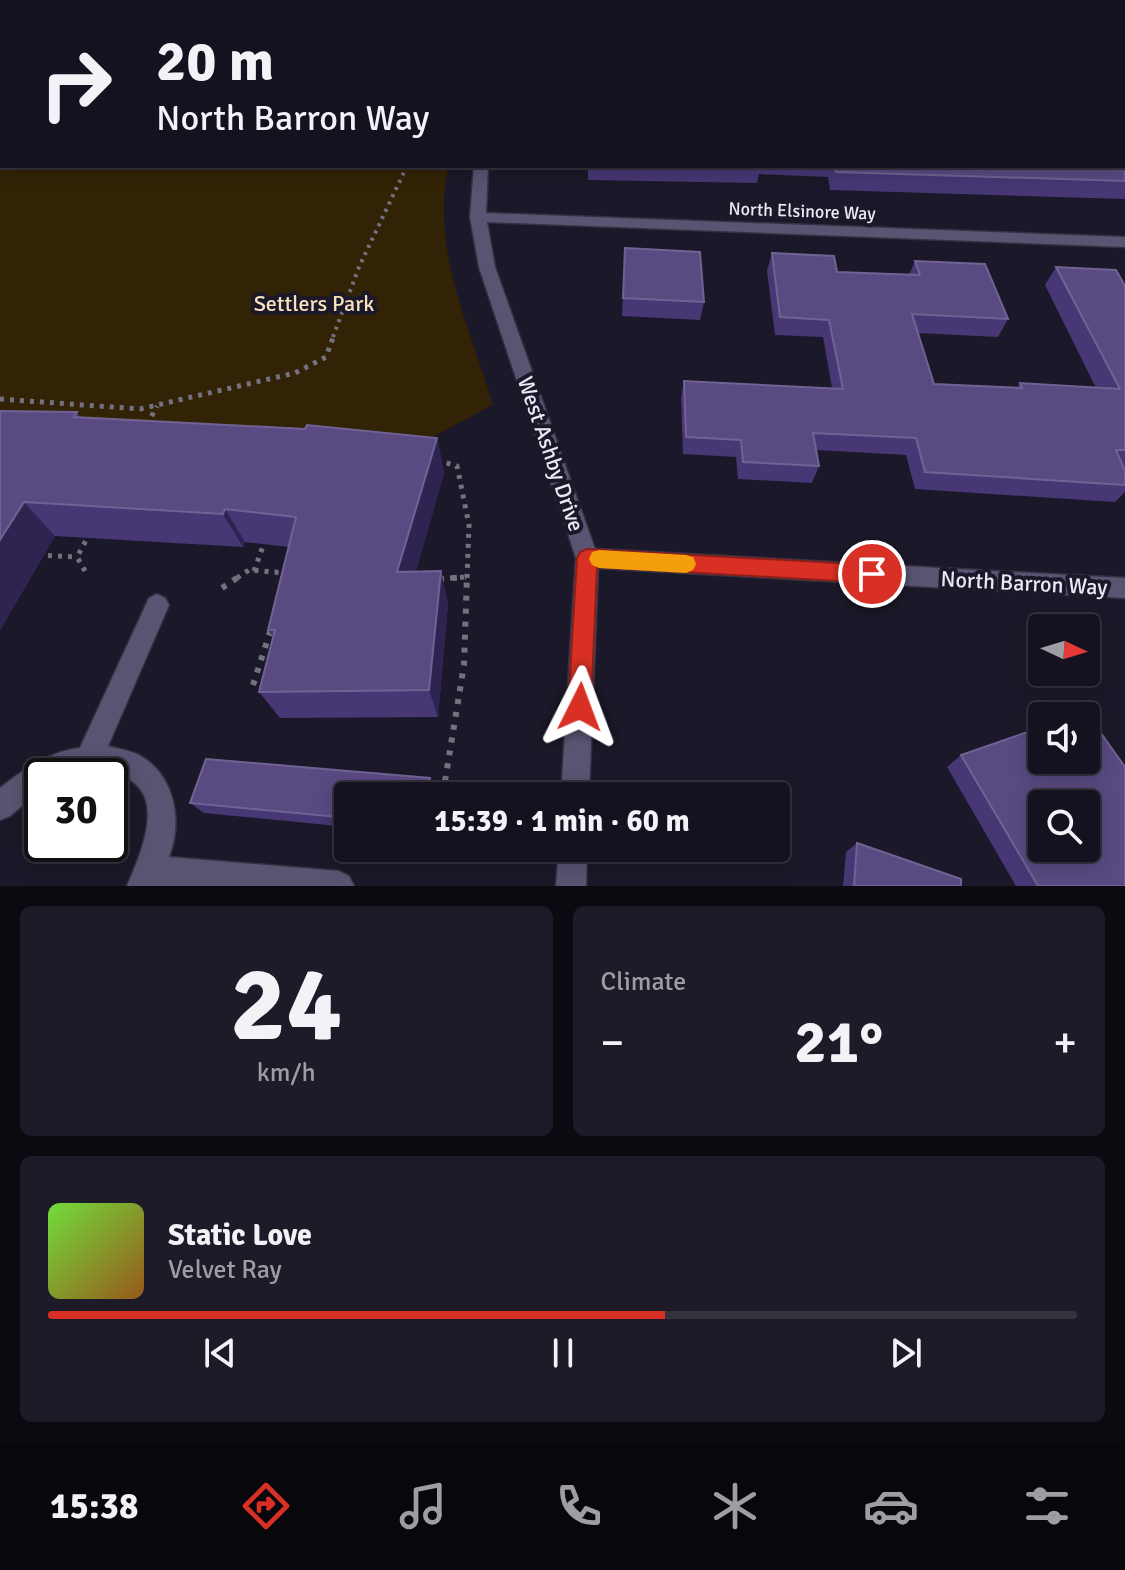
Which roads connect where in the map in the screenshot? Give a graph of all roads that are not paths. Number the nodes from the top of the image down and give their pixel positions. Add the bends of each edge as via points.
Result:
1 (481, 168) edge
2 (478, 217) junction
3 (1125, 242) edge
4 (587, 558) junction
5 (1125, 588) edge
6 (157, 605) dead end
7 (90, 756) junction
8 (576, 782) edge
9 (0, 806) edge
10 (572, 862) edge
11 (146, 878) edge
12 (339, 886) edge
13 (571, 886) edge

1 - 2 street, West Ashby Drive
2 - 3 street, North Elsinore Way
2 - 4 street, West Ashby Drive via 487,267
4 - 5 street, North Barron Way
4 - 8 street, West Ashby Drive
6 - 7 street
7 - 9 street via 30,780
7 - 11 street via 116,758 138,768 154,785 162,809 161,839
10 - 13 street
11 - 12 street

